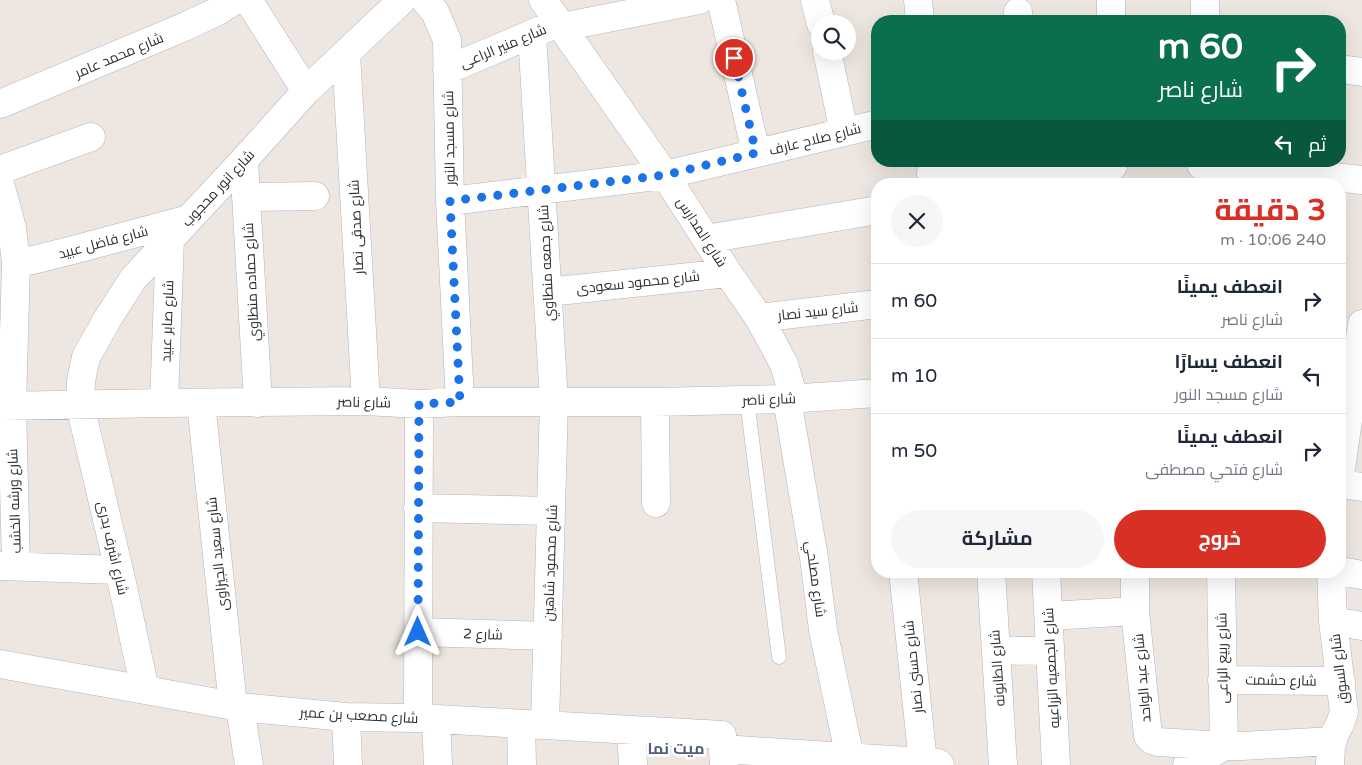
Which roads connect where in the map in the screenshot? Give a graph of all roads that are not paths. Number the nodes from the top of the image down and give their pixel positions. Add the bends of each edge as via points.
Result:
1 (235, 0) edge
2 (248, 0) edge
3 (402, 0) edge
4 (425, 0) edge
5 (543, 0) edge
6 (699, 0) edge
7 (721, 0) edge
8 (815, 0) edge
9 (918, 0) edge
10 (1111, 0) edge
11 (1205, 0) edge
12 (819, 15) edge
13 (919, 15) edge
14 (1111, 15) edge
15 (1205, 15) edge
16 (560, 25) junction
17 (532, 34) junction
18 (346, 53) junction
19 (829, 60) edge
20 (447, 70) junction
21 (1346, 70) edge
22 (1362, 72) edge
23 (306, 91) junction
24 (0, 104) edge
25 (871, 126) edge
26 (844, 132) junction
27 (91, 137) dead end
28 (756, 153) junction
29 (244, 160) junction
30 (0, 170) edge
31 (1113, 170) edge
32 (1201, 170) edge
33 (1021, 171) edge
34 (931, 172) edge
35 (665, 175) junction
36 (1270, 177) edge
37 (1301, 178) edge
38 (1346, 179) edge
39 (1362, 180) edge
40 (0, 184) edge
41 (542, 190) junction
42 (315, 196) dead end
43 (246, 197) junction
44 (450, 201) junction
45 (871, 211) edge
46 (189, 219) junction
47 (170, 239) junction
48 (706, 239) junction
49 (16, 263) junction
50 (728, 273) junction
51 (548, 292) junction
52 (871, 305) edge
53 (759, 318) junction
54 (1362, 324) edge
55 (1352, 386) edge
56 (871, 393) edge
57 (790, 399) junction
58 (747, 400) junction
59 (366, 401) junction
60 (460, 402) junction
61 (554, 402) junction
62 (655, 402) junction
63 (164, 403) junction
64 (201, 403) junction
65 (258, 403) junction
66 (419, 404) junction
67 (80, 405) junction
68 (6, 406) edge
69 (1346, 430) edge
70 (1346, 485) edge
71 (1362, 487) edge
72 (656, 503) dead end
73 (418, 508) junction
74 (551, 511) junction
75 (8, 566) edge
76 (118, 570) junction
77 (1346, 572) edge
78 (1362, 575) edge
79 (905, 578) edge
80 (991, 578) edge
81 (1046, 578) edge
82 (1135, 578) edge
83 (1221, 578) edge
84 (1331, 578) edge
85 (1135, 610) junction
86 (1049, 616) junction
87 (1332, 620) junction
88 (1362, 626) edge
89 (418, 632) junction
90 (548, 636) junction
91 (1050, 650) junction
92 (996, 651) junction
93 (779, 658) dead end
94 (0, 664) edge
95 (1222, 680) junction
96 (1341, 681) junction
97 (145, 690) junction
98 (236, 706) junction
99 (1353, 714) edge
100 (346, 716) junction
101 (427, 719) junction
102 (533, 724) junction
103 (631, 730) junction
104 (723, 750) edge
105 (1332, 753) edge
106 (1218, 754) edge
107 (850, 758) junction
108 (931, 764) edge
109 (249, 765) edge
110 (348, 765) edge
111 (438, 765) edge
112 (522, 765) edge
113 (633, 765) edge
114 (1003, 765) edge
115 (1056, 765) edge
116 (1187, 765) edge

1 - 24 street, شارع محمد عامر via 184,27
2 - 23 street
3 - 18 street, شارع انور محجوب
4 - 20 street, شارع مسجد النور via 435,12 447,40
5 - 16 street, شارع المدارس
6 - 16 street, شارع منير الراعى
7 - 28 street
8 - 12 street
9 - 13 street
10 - 14 street
11 - 15 street
16 - 17 street, شارع منير الراعى
16 - 35 street, شارع المدارس
17 - 20 street, شارع منير الراعى
17 - 41 street, شارع جمعه منطاوي
18 - 23 street, شارع انور محجوب
18 - 59 street, شارع صدقى نصار
19 - 26 street
20 - 44 street, شارع مسجد النور
21 - 22 street
23 - 29 street, شارع انور محجوب
25 - 26 street, شارع صلاح عارف
26 - 28 street, شارع صلاح عارف
27 - 30 street
28 - 35 street, شارع صلاح عارف
29 - 43 street, شارع حماده منطاوي
29 - 46 street, شارع انور محجوب
31 - 33 street
32 - 36 street
33 - 34 street
35 - 41 street, شارع صلاح عارف
35 - 48 street, شارع المدارس
36 - 37 street
38 - 39 street
40 - 49 street via 12,228
41 - 44 street, شارع صلاح عارف
41 - 51 street, شارع جمعه منطاوي
42 - 43 street
43 - 65 street, شارع حماده منطاوي
44 - 60 street, شارع مسجد النور
45 - 48 street
46 - 47 street, شارع انور محجوب
46 - 49 street, شارع فاضل عبيد
47 - 63 street, شارع صابر عبيد
47 - 67 street, شارع انور محجوب via 133,279 86,357
48 - 50 street, شارع المدارس
49 - 68 street
50 - 51 street, شارع محمود سعودى
50 - 53 street, شارع المدارس
51 - 61 street, شارع جمعه منطاوي
52 - 53 street, شارع سيد نصار
53 - 57 street, شارع المدارس via 784,364
54 - 55 street
55 - 69 street
56 - 57 street, شارع ناصر
57 - 58 street, شارع ناصر
57 - 107 street, شارع مصلحي via 824,630
58 - 62 street, شارع ناصر
58 - 93 lane
59 - 65 street, شارع ناصر
59 - 66 street, شارع ناصر
60 - 61 street, شارع ناصر
60 - 66 street, شارع ناصر
61 - 62 street, شارع ناصر
61 - 74 street, شارع محمود شاهين
62 - 72 street
63 - 64 street, شارع ناصر
63 - 67 street, شارع ناصر
64 - 65 street, شارع ناصر
64 - 98 street, شارع سعيد الجيزاوى
66 - 73 street
67 - 68 street, شارع ناصر
67 - 76 street, شارع اشرف بدرى
68 - 75 street, شارع ورشه الخشب
70 - 71 street
73 - 74 street
73 - 89 street
74 - 90 street, شارع محمود شاهين
75 - 76 street
76 - 97 street, شارع اشرف بدرى
77 - 78 street
79 - 108 street, شارع حسنى نصار
80 - 92 street, شارع الطابونه
81 - 86 street, شارع الجمعيه الزراعيه
82 - 85 street, شارع عبد الواحد
83 - 95 street, شارع ربيع الراعى
84 - 87 street, شارع السوق
85 - 86 street
85 - 106 street, شارع عبد الواحد via 1148,736 1158,742
86 - 91 street, شارع الجمعيه الزراعيه
87 - 88 street
87 - 96 street, شارع السوق
89 - 90 street, شارع 2
89 - 101 street
90 - 102 street, شارع محمود شاهين
91 - 92 street
91 - 115 street, شارع الجمعيه الزراعيه
92 - 114 street, شارع الطابونه
94 - 97 street, شارع مصعب بن عمير
95 - 96 street, شارع حشمت
95 - 106 street, شارع ربيع الراعى
96 - 99 street, شارع السوق
97 - 98 street, شارع مصعب بن عمير
98 - 100 street, شارع مصعب بن عمير
98 - 109 street, شارع سعيد الجيزاوى
99 - 105 street, شارع السوق via 1340,724 1334,735
100 - 101 street, شارع مصعب بن عمير
100 - 110 street
101 - 102 street, شارع مصعب بن عمير
101 - 111 street
102 - 103 street, شارع مصعب بن عمير
102 - 112 street, شارع محمود شاهين
103 - 104 street, شارع مصعب بن عمير
103 - 113 street
104 - 107 street, شارع مصعب بن عمير
105 - 106 street via 1242,746
106 - 116 street
107 - 108 street, شارع مصعب بن عمير

